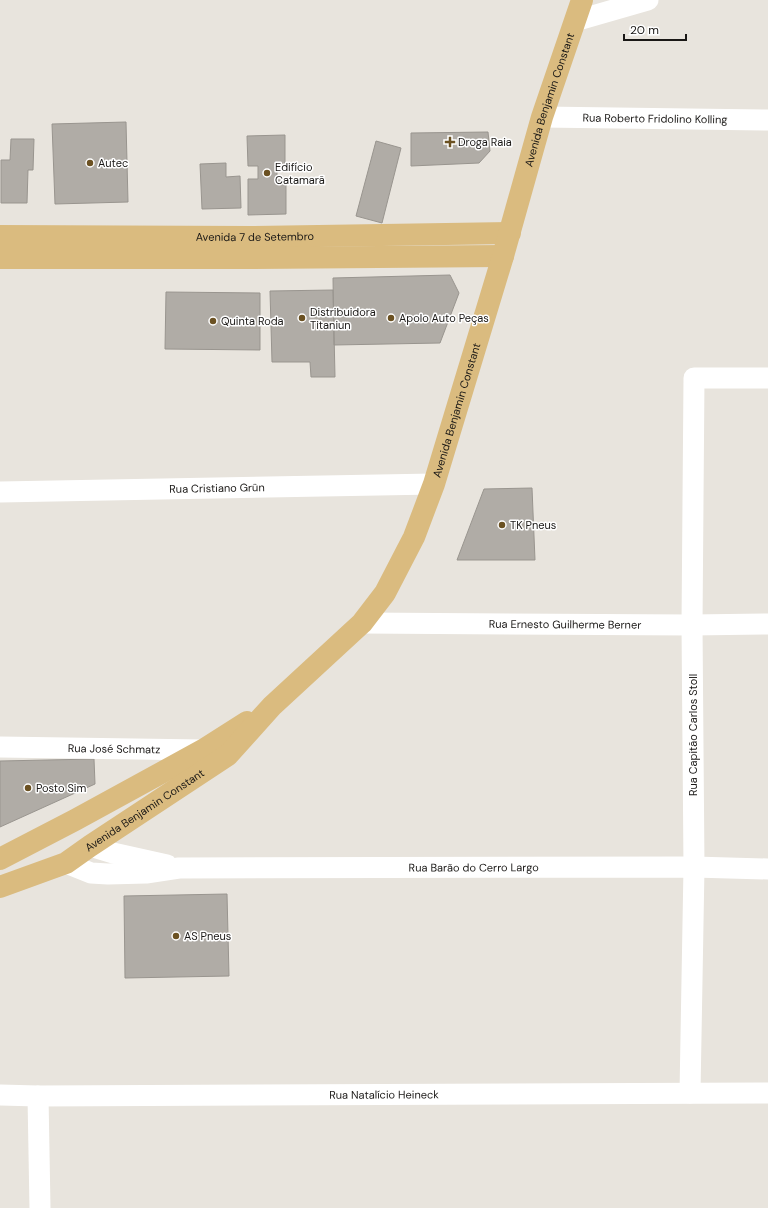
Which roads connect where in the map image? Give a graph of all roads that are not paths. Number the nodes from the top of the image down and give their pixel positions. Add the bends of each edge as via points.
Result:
1 (582, 0) edge
2 (648, 0) edge
3 (575, 21) junction
4 (542, 117) junction
5 (768, 120) edge
6 (510, 233) junction
7 (0, 236) edge
8 (93, 236) junction
9 (250, 236) junction
10 (504, 256) junction
11 (0, 258) edge
12 (93, 258) junction
13 (250, 258) junction
14 (768, 378) edge
15 (434, 484) junction
16 (0, 492) edge
17 (362, 623) junction
18 (768, 624) edge
19 (692, 625) junction
20 (272, 706) junction
21 (0, 747) edge
22 (203, 750) junction
23 (228, 755) junction
24 (60, 828) junction
25 (90, 846) junction
26 (0, 859) edge
27 (66, 863) junction
28 (694, 867) junction
29 (179, 868) junction
30 (768, 869) edge
31 (0, 887) edge
32 (690, 1093) junction
33 (768, 1093) edge
34 (0, 1095) edge
35 (38, 1096) junction
36 (40, 1208) edge

1 - 3 main road, Avenida Benjamin Constant
2 - 3 street
3 - 4 main road, Avenida Benjamin Constant
4 - 5 street, Rua Roberto Fridolino Kolling
4 - 6 main road, Avenida Benjamin Constant
6 - 9 main road, Avenida 7 de Setembro
6 - 10 main road, Avenida Benjamin Constant
7 - 8 main road, Avenida 7 de Setembro
8 - 9 main road, Avenida 7 de Setembro
8 - 12 main road
9 - 13 main road
10 - 13 main road, Avenida 7 de Setembro
10 - 15 main road, Avenida Benjamin Constant
11 - 12 main road, Avenida 7 de Setembro
12 - 13 main road, Avenida 7 de Setembro
14 - 19 street, Rua Capitão Carlos Stoll via 694,378
15 - 16 street, Rua Cristiano Grün
15 - 17 main road, Avenida Benjamin Constant via 414,537 385,593
17 - 19 street, Rua Ernesto Guilherme Berner
17 - 20 main road, Avenida Benjamin Constant
18 - 19 street, Rua Ernesto Guilherme Berner
19 - 28 street, Rua Capitão Carlos Stoll
20 - 22 main road, Avenida Benjamin Constant
20 - 23 main road, Avenida Benjamin Constant
21 - 22 street, Rua José Schmatz
22 - 23 street, Rua José Schmatz
22 - 24 main road, Avenida Benjamin Constant
23 - 25 main road, Avenida Benjamin Constant
24 - 25 main road via 74,826
24 - 26 main road, Avenida Benjamin Constant
24 - 27 main road via 50,837 51,848 59,859
25 - 27 main road, Avenida Benjamin Constant
25 - 29 street, Rua Barão do Cerro Largo
27 - 29 street, Rua Barão do Cerro Largo via 91,873 108,874 146,874
27 - 31 main road, Avenida Benjamin Constant
28 - 29 street, Rua Barão do Cerro Largo
28 - 30 street, Rua Barão do Cerro Largo
28 - 32 street, Rua Capitão Carlos Stoll
32 - 33 street, Rua Natalício Heineck
32 - 35 street, Rua Natalício Heineck
34 - 35 street, Rua Natalício Heineck
35 - 36 street

